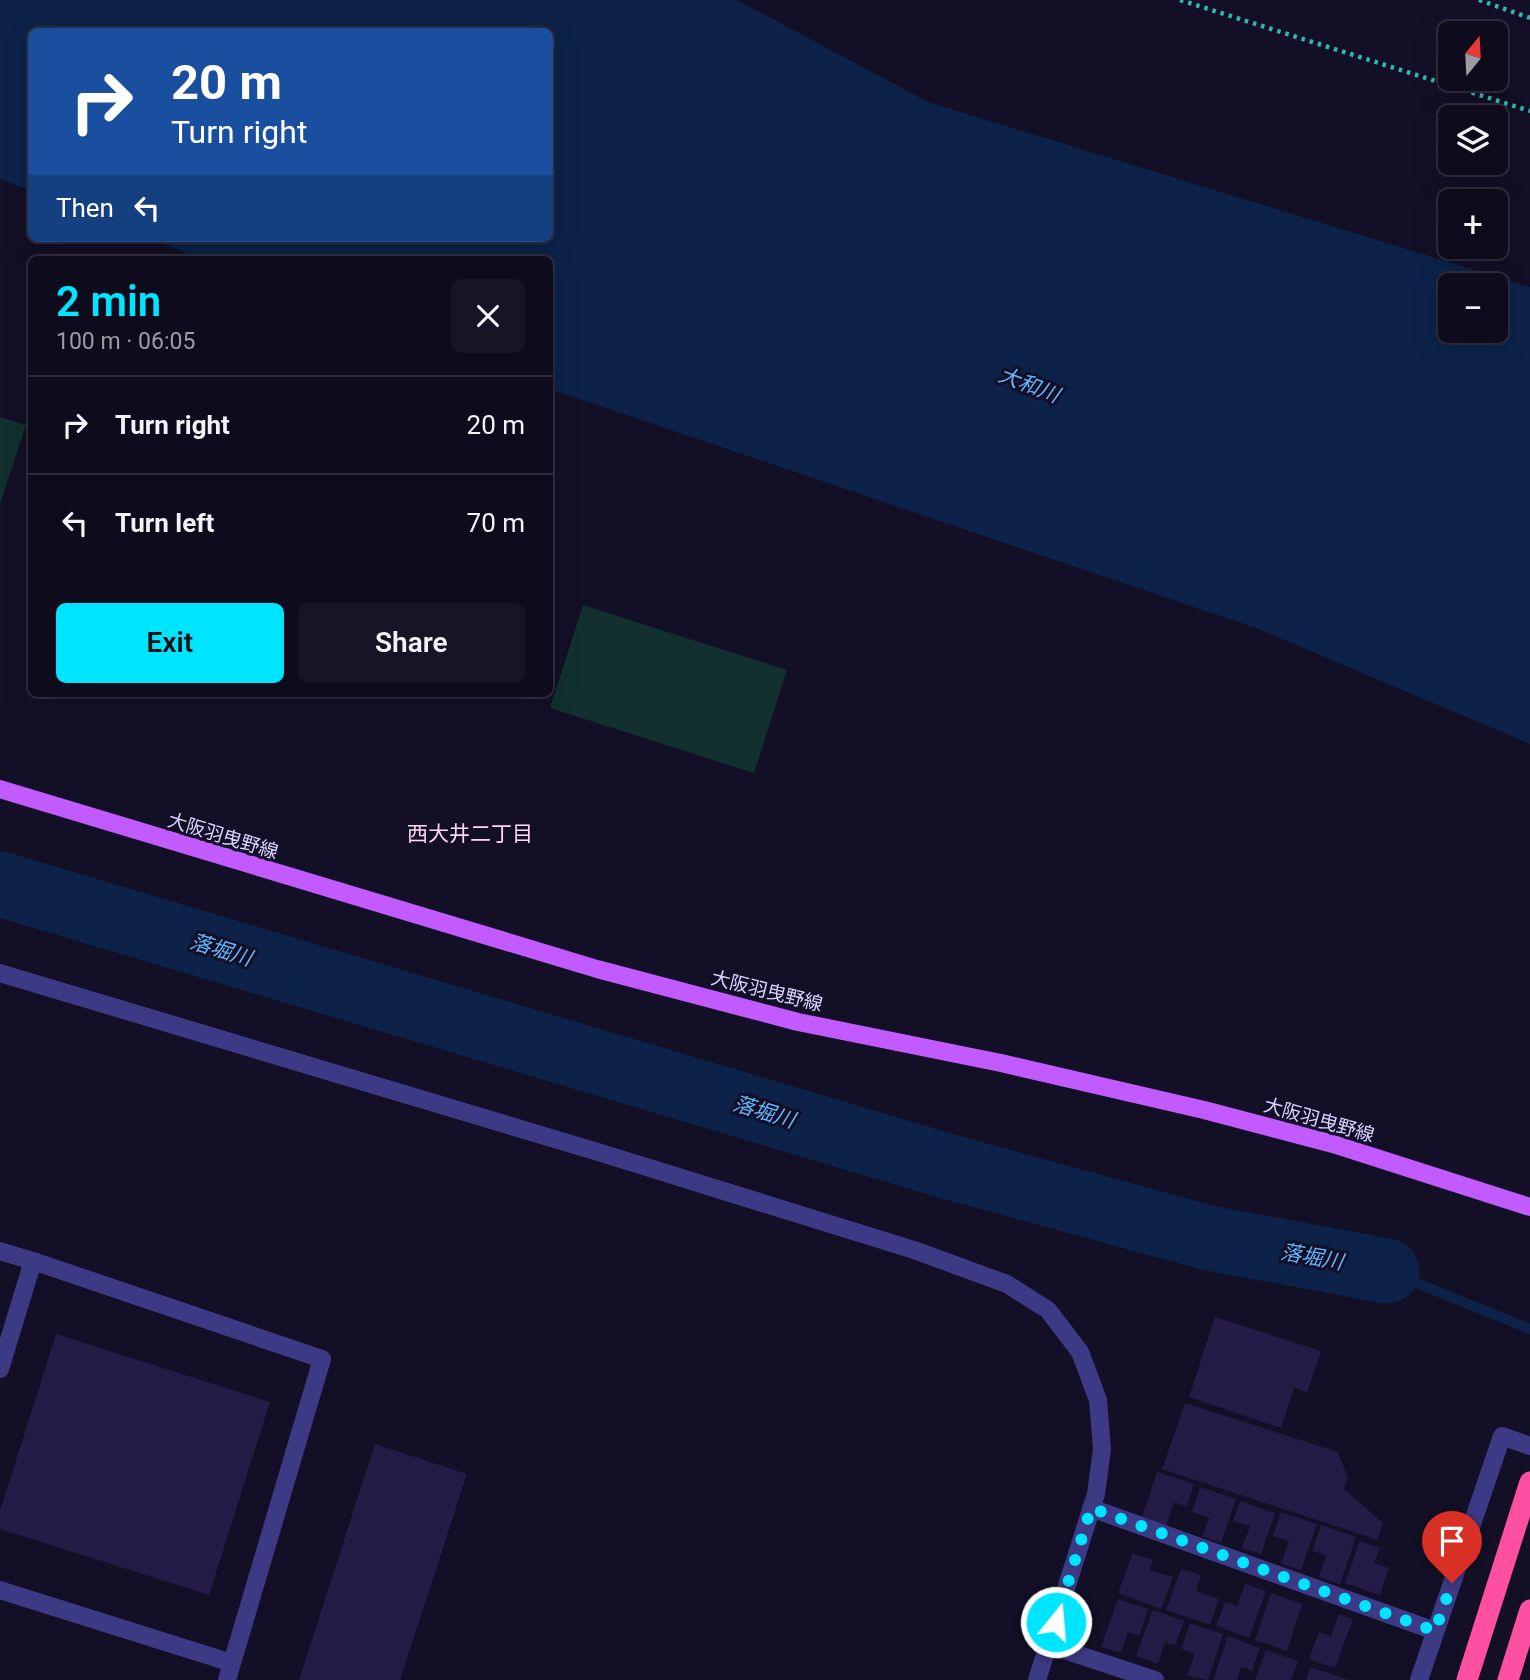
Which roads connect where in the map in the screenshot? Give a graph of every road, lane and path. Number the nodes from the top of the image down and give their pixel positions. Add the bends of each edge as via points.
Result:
1 (1180, 0) edge
2 (1479, 0) edge
3 (1530, 18) edge
4 (1530, 111) edge
5 (0, 789) edge
6 (0, 973) edge
7 (1530, 1207) edge
8 (0, 1251) edge
9 (33, 1261) junction
10 (0, 1368) edge
11 (1530, 1446) edge
12 (1530, 1482) edge
13 (1091, 1508) junction
14 (0, 1590) edge
15 (1530, 1611) edge
16 (1435, 1631) junction
17 (1049, 1645) junction
18 (229, 1671) edge
19 (1037, 1680) edge
20 (1155, 1680) edge
21 (1419, 1680) edge
22 (1468, 1680) edge
23 (1508, 1680) edge

1 - 4 path
2 - 3 path
5 - 7 main road, 大阪羽曳野線 via 597,970 798,1022 1204,1110 1333,1144
6 - 13 street via 598,1152 914,1250 1007,1284 1048,1310 1080,1352 1098,1399 1102,1449
8 - 9 street
9 - 10 street
9 - 18 street via 322,1359
11 - 16 street via 1502,1436
12 - 22 highway
13 - 16 street
13 - 17 street
14 - 18 street
15 - 23 highway
16 - 21 street
17 - 19 street
17 - 20 street

